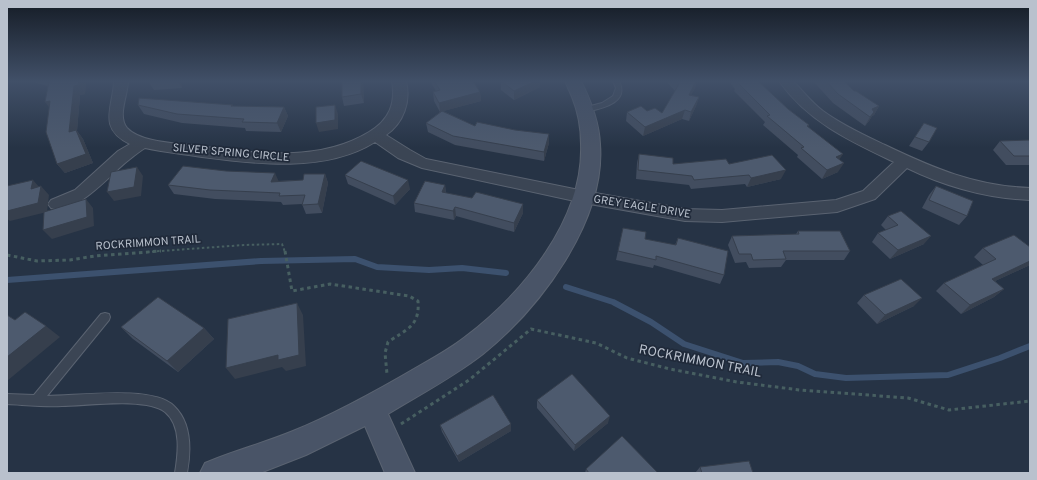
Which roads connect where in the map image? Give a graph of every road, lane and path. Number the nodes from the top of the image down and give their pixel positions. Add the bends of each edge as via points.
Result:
1 (117, 103) edge
2 (400, 103) edge
3 (583, 103) edge
4 (607, 103) edge
5 (807, 103) edge
6 (586, 110) junction
7 (376, 136) junction
8 (142, 143) junction
9 (904, 162) junction
10 (1030, 194) edge
11 (584, 197) junction
12 (57, 204) dead end
13 (7, 255) edge
14 (105, 317) dead end
15 (387, 374) dead end
16 (7, 400) edge
17 (36, 401) junction
18 (1030, 401) edge
19 (372, 409) junction
20 (401, 424) dead end
21 (181, 473) edge
22 (215, 473) edge
23 (400, 473) edge

1 - 8 street, SILVER SPRING CIRCLE via 115,118 118,128 127,137
2 - 7 street, SILVER SPRING CIRCLE via 387,126
3 - 6 main road
4 - 6 lane
5 - 9 street via 844,132
6 - 11 main road via 591,127 592,147
7 - 8 street, SILVER SPRING CIRCLE via 340,152 299,159 278,159
7 - 11 street, GREY EAGLE DRIVE via 422,163
8 - 12 street via 124,155 80,194
9 - 10 street via 957,184
9 - 11 street, GREY EAGLE DRIVE via 869,195 837,206 702,216
11 - 19 main road via 552,262 534,288 512,310 479,341
13 - 15 path, ROCKRIMMON TRAIL via 44,261 282,244 286,253 288,280 292,291 330,284 409,296 418,301 419,313 414,324 388,342 385,354
14 - 17 lane
16 - 17 lane
17 - 21 lane via 134,398 170,408 183,434 185,453
18 - 20 path, ROCKRIMMON TRAIL via 949,410 908,398 800,390 737,382 627,358 596,342 531,329 469,380
19 - 22 main road via 276,453
19 - 23 main road

